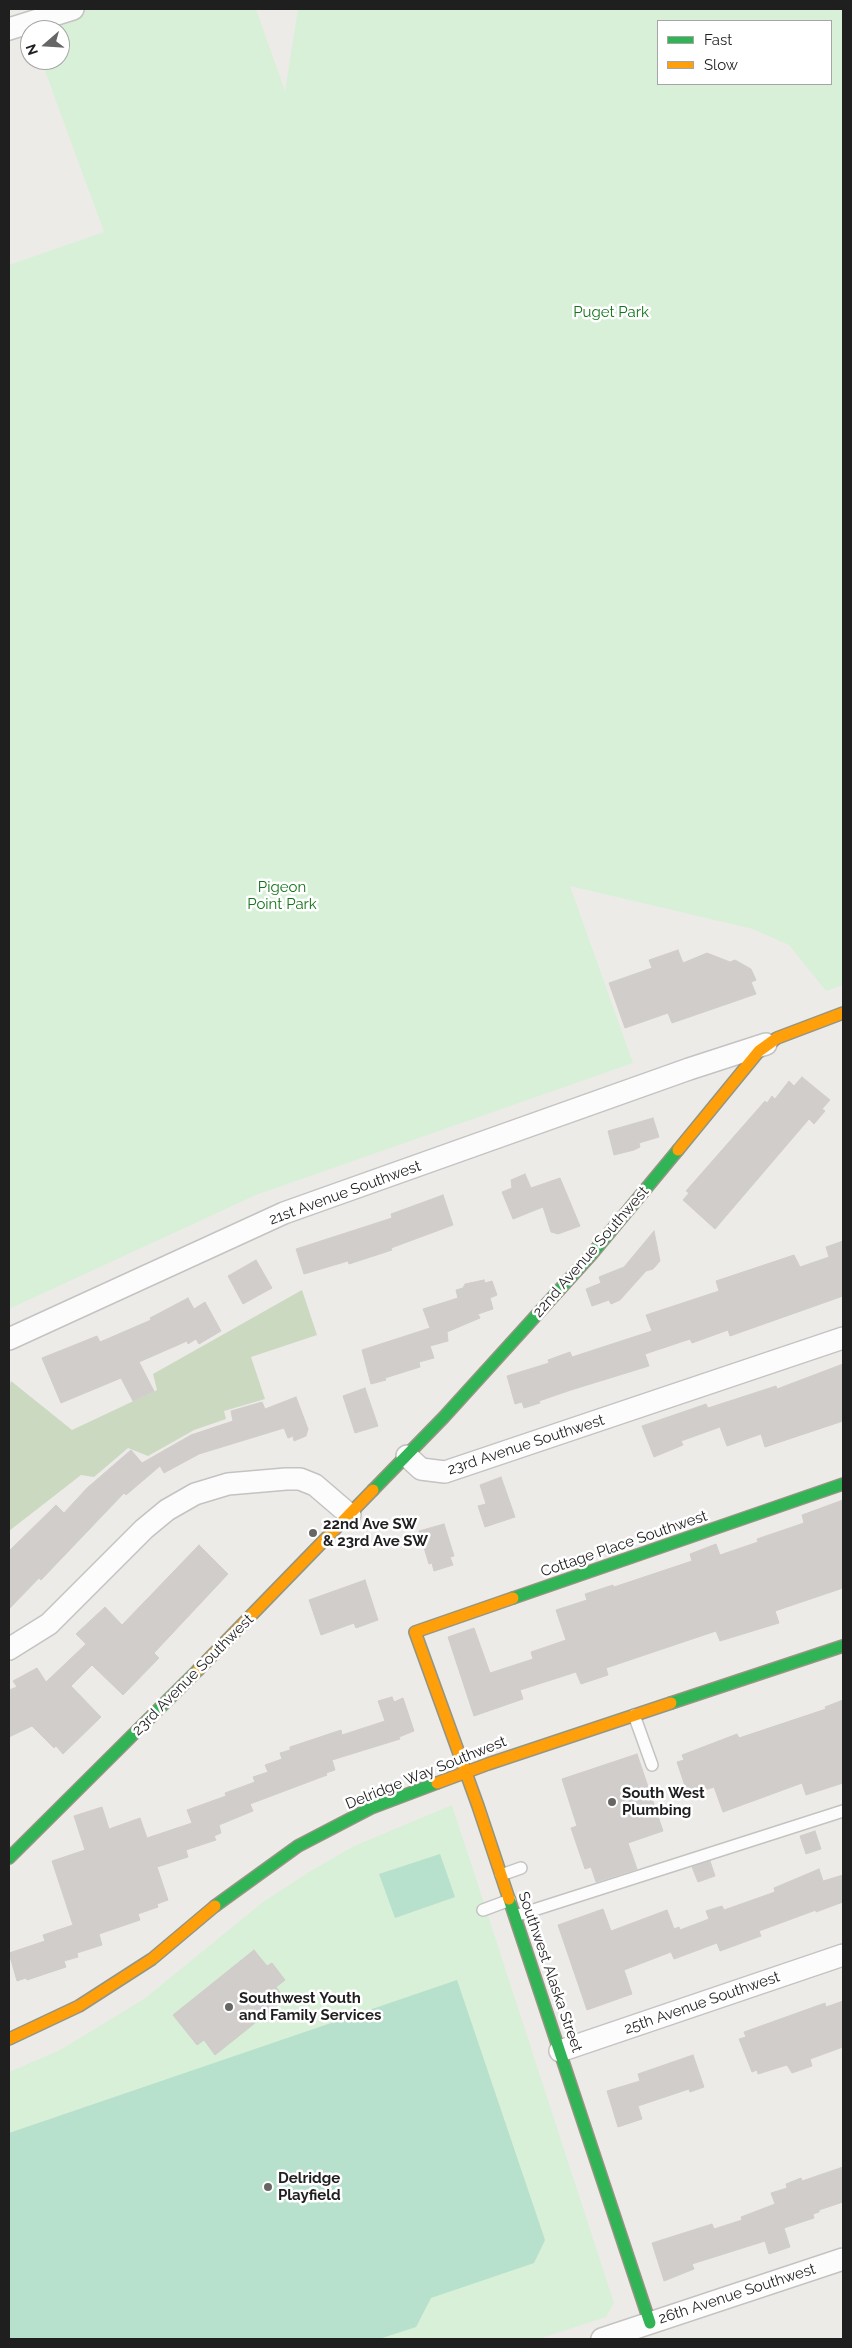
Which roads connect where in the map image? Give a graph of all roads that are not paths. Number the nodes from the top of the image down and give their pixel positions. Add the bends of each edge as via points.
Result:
1 (73, 9) edge
2 (9, 29) edge
3 (843, 1013) edge
4 (769, 1043) junction
5 (689, 1069) junction
6 (729, 1088) junction
7 (843, 1338) edge
8 (9, 1339) edge
9 (407, 1456) junction
10 (843, 1484) edge
11 (350, 1515) junction
12 (415, 1632) joint
13 (843, 1646) edge
14 (9, 1649) edge
15 (634, 1714) junction
16 (652, 1765) dead end
17 (464, 1772) junction
18 (843, 1812) edge
19 (9, 1858) edge
20 (521, 1868) dead end
21 (501, 1875) junction
22 (510, 1900) junction
23 (483, 1910) dead end
24 (515, 1916) junction
25 (843, 1955) edge
26 (9, 2039) edge
27 (560, 2051) junction
28 (843, 2259) edge
29 (650, 2323) junction
30 (602, 2339) edge

1 - 2 street
3 - 4 street, 21st Avenue Southwest
4 - 5 street, 21st Avenue Southwest
4 - 6 street, 22nd Avenue Southwest
5 - 6 street via 710,1074
5 - 8 street, 21st Avenue Southwest via 284,1213
6 - 9 street, 22nd Avenue Southwest via 591,1255
7 - 9 street, 23rd Avenue Southwest via 445,1472 421,1470
9 - 11 street, 23rd Avenue Southwest
10 - 12 street, Cottage Place Southwest
11 - 14 street via 315,1485 300,1480 228,1484 195,1494 152,1522 49,1624
11 - 19 street, 23rd Avenue Southwest
12 - 17 street, Southwest Alaska Street
13 - 15 street, Delridge Way Southwest
15 - 16 lane
15 - 17 street, Delridge Way Southwest
17 - 21 street, Southwest Alaska Street
17 - 26 street, Delridge Way Southwest via 371,1808 298,1846 219,1903 152,1958 80,2006
18 - 24 lane
20 - 21 lane
21 - 22 street, Southwest Alaska Street
22 - 23 lane
22 - 24 street, Southwest Alaska Street
24 - 27 street, Southwest Alaska Street
25 - 27 street, 25th Avenue Southwest
27 - 29 street, Southwest Alaska Street
28 - 29 street, 26th Avenue Southwest
29 - 30 street, 26th Avenue Southwest

